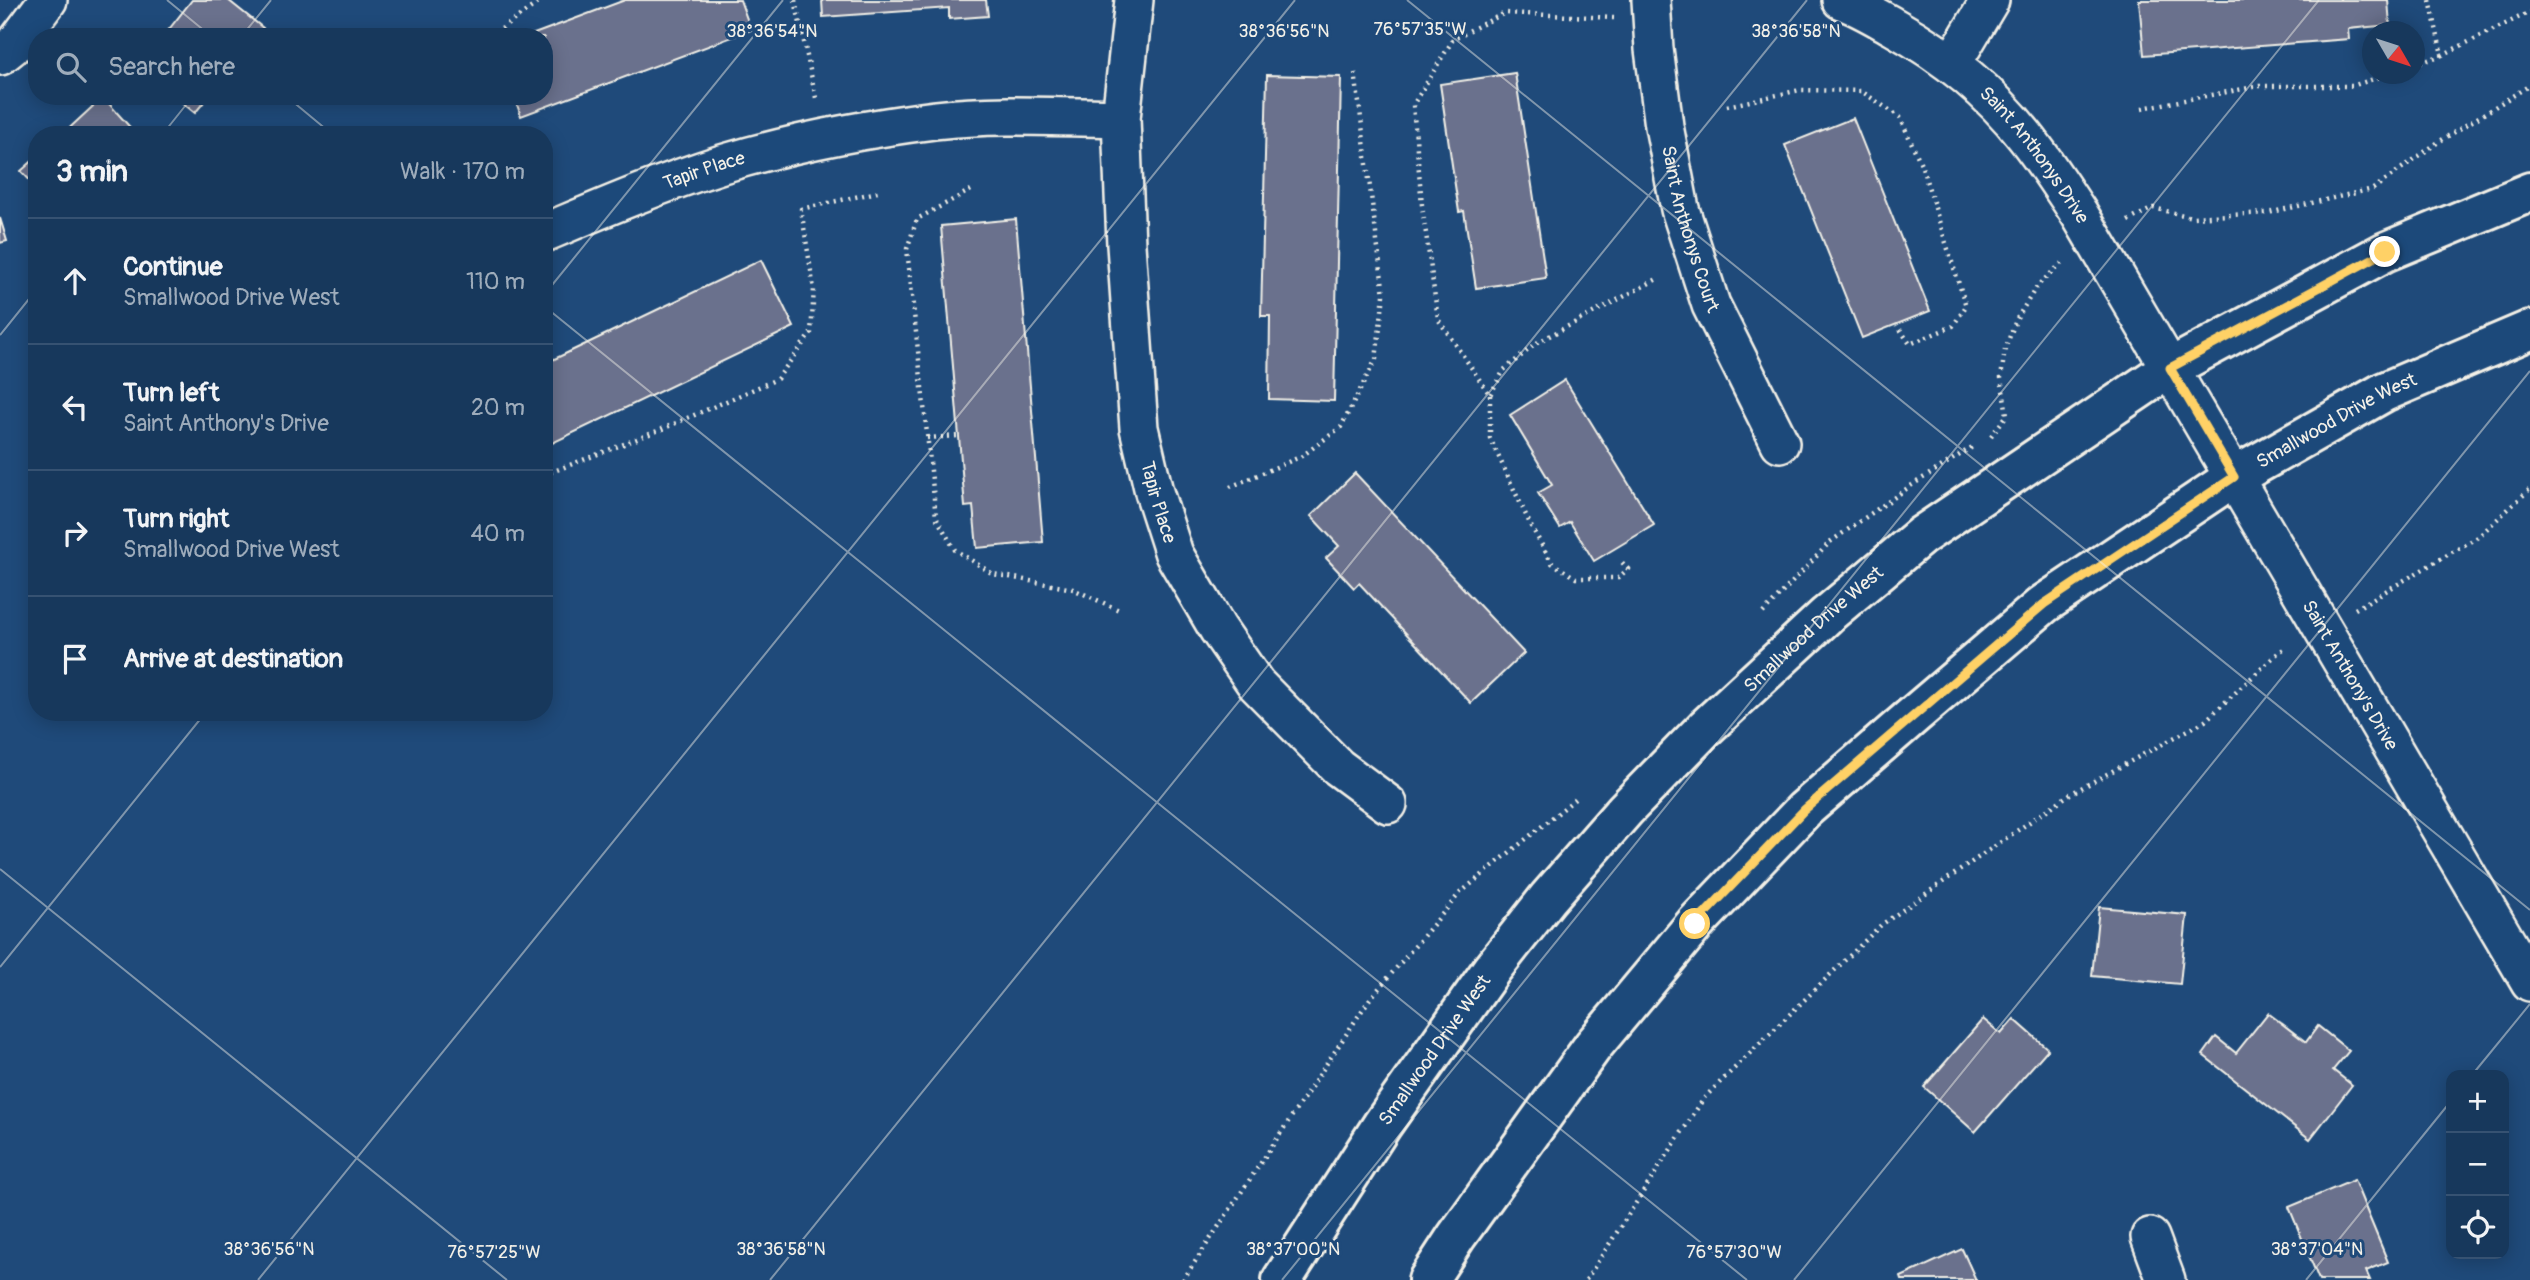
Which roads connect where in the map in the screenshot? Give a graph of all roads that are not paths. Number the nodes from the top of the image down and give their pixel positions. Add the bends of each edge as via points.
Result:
1 (48, 0) edge
2 (1134, 0) edge
3 (1841, 0) edge
4 (1990, 0) edge
5 (1637, 9) edge
6 (0, 56) edge
7 (1952, 64) junction
8 (1121, 118) junction
9 (2530, 191) edge
10 (553, 229) edge
11 (2530, 330) edge
12 (2170, 368) junction
13 (1780, 443) dead end
14 (2234, 477) junction
15 (1388, 804) dead end
16 (2530, 982) edge
17 (2150, 1237) dead end
18 (1282, 1280) edge
19 (1428, 1280) edge
20 (2166, 1280) edge

1 - 6 street via 15,44
2 - 8 street, Tapir Place
3 - 7 street, Saint Anthonys Drive
4 - 7 street
5 - 13 street, Saint Anthonys Court via 1654,49 1680,209 1711,305
7 - 12 street, Saint Anthonys Drive via 1991,97 2031,145 2080,215
8 - 10 street, Tapir Place via 1016,116 937,120 862,131 722,164
8 - 15 street, Tapir Place via 1139,428 1174,554 1256,684 1338,767
9 - 12 street, Smallwood Drive West via 2385,252
11 - 14 street, Smallwood Drive West via 2384,392
12 - 14 street, Saint Anthony's Drive
12 - 18 street, Smallwood Drive West via 1921,536 1827,615 1625,810 1492,969 1382,1125
14 - 16 street, Saint Anthony's Drive
14 - 19 street, Smallwood Drive West via 2044,604 1804,810 1695,924 1593,1046
17 - 20 street

